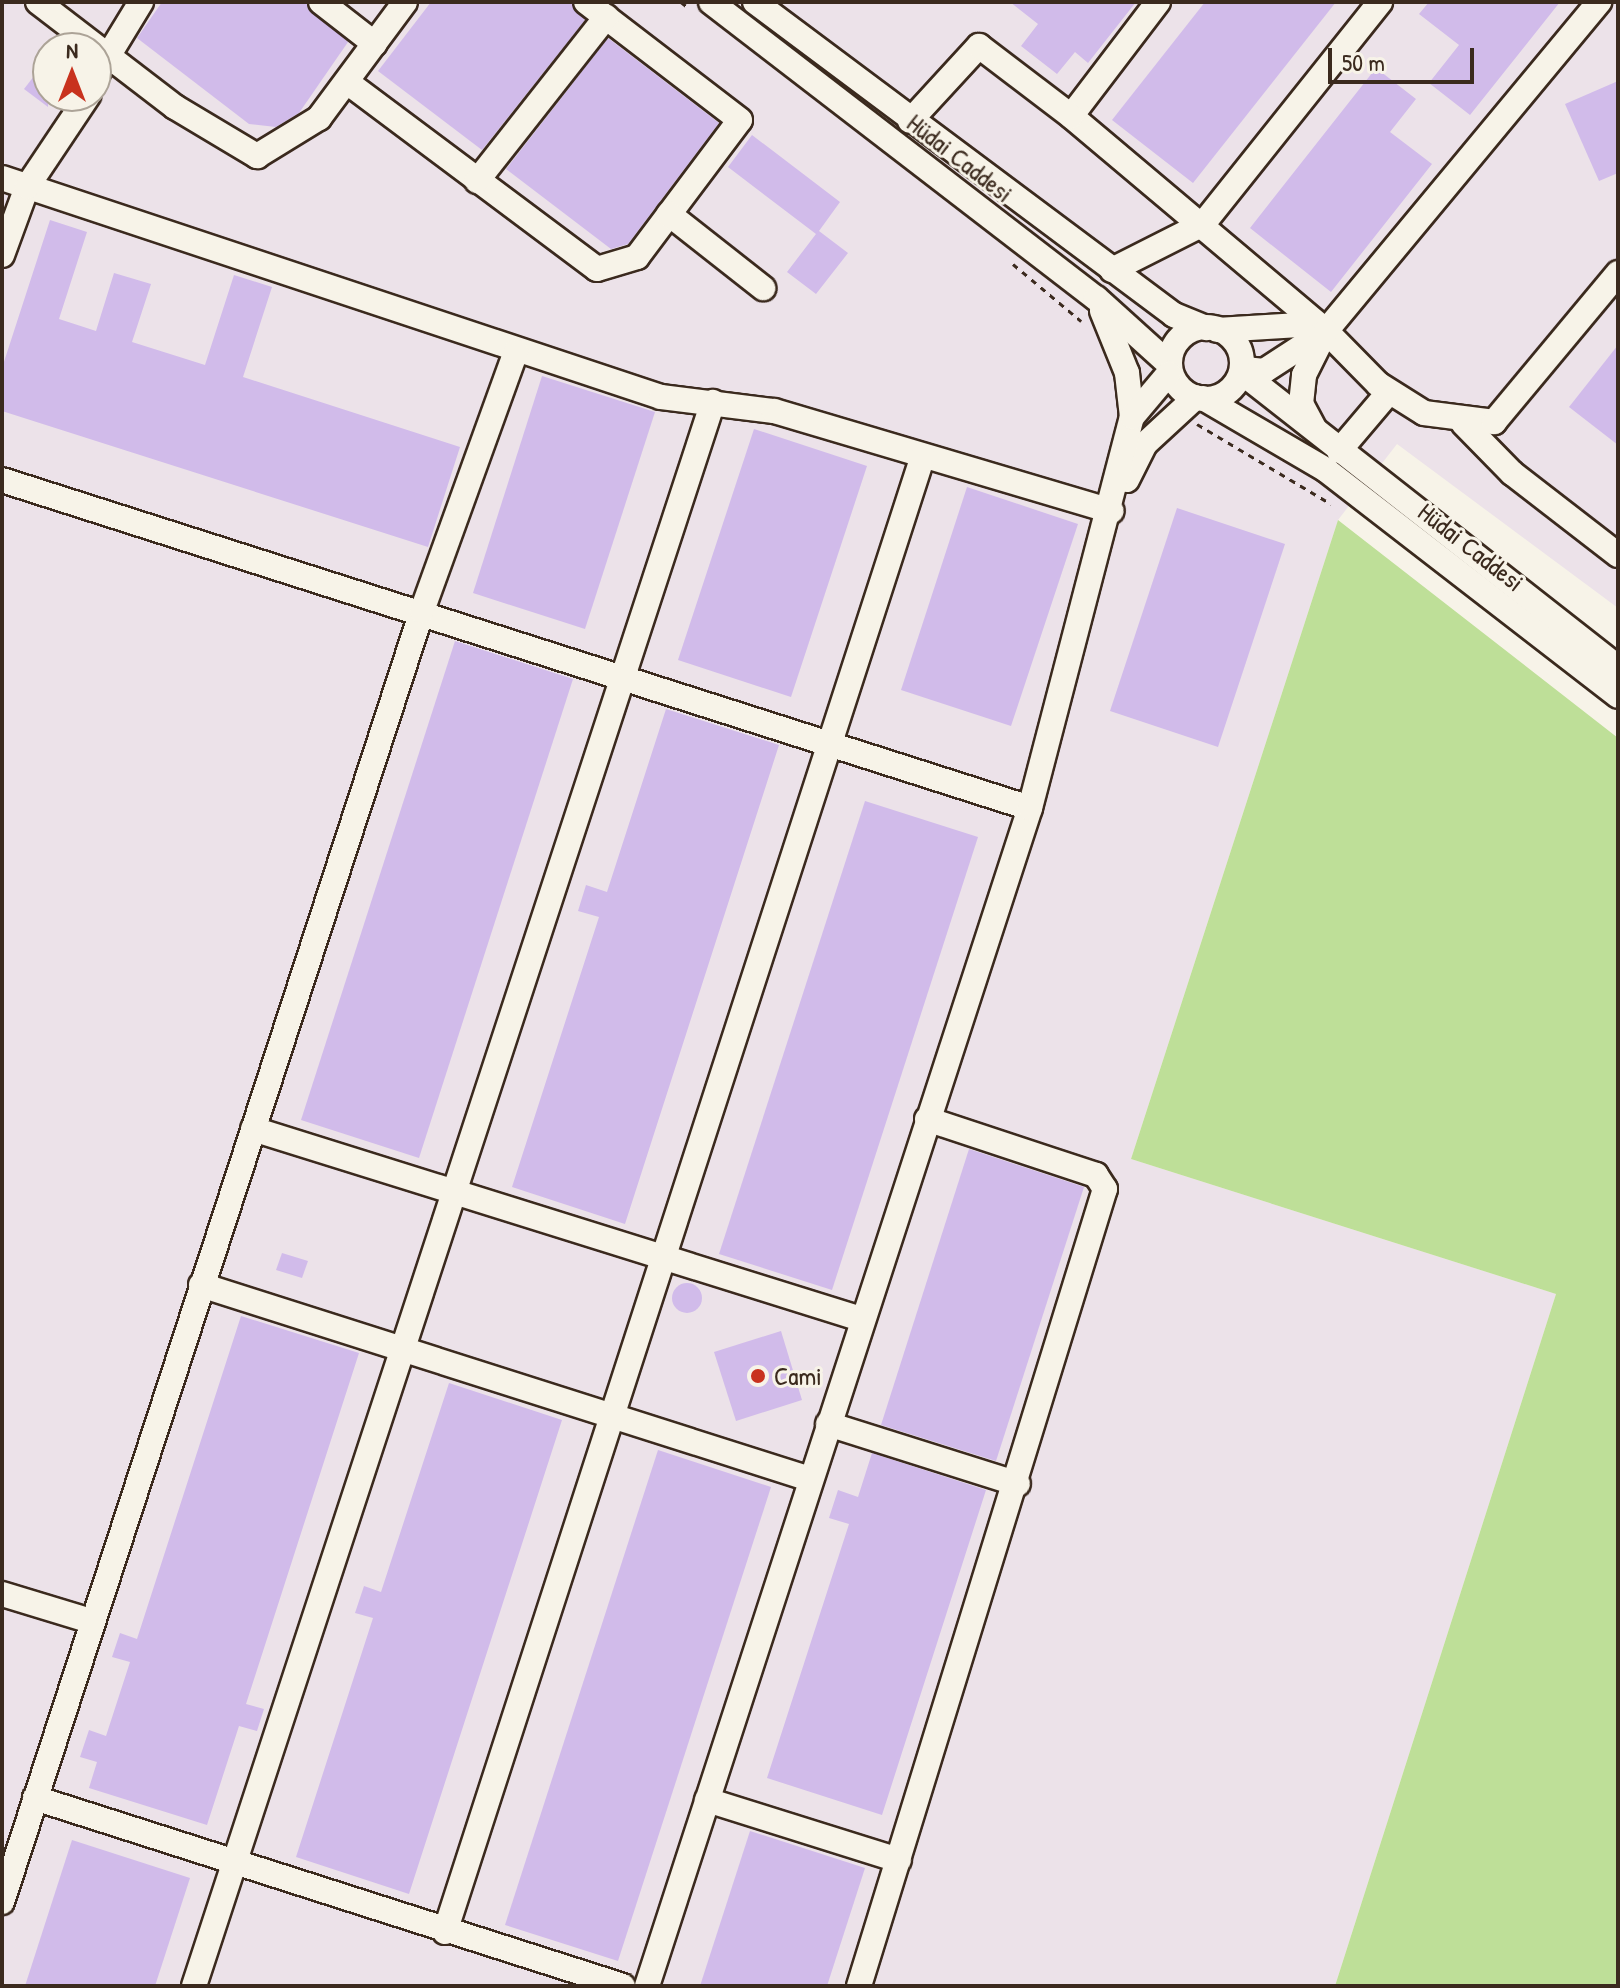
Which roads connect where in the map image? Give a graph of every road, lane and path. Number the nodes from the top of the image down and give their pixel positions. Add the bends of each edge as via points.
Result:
1 (38, 2) edge
2 (141, 2) edge
3 (321, 2) edge
4 (405, 2) edge
5 (586, 2) edge
6 (711, 2) edge
7 (755, 2) edge
8 (1158, 2) edge
9 (1380, 2) edge
10 (1599, 2) edge
11 (606, 17) junction
12 (68, 32) edge
13 (375, 44) junction
14 (112, 46) edge
15 (112, 71) edge
16 (347, 82) junction
17 (77, 112) edge
18 (1071, 116) junction
19 (910, 121) junction
20 (2, 178) edge
21 (477, 181) junction
22 (27, 187) junction
23 (669, 214) junction
24 (1203, 224) junction
25 (2, 255) edge
26 (1112, 270) junction
27 (1618, 273) edge
28 (763, 288) dead end
29 (1096, 298) junction
30 (1321, 327) junction
31 (1212, 329) junction
32 (516, 352) junction
33 (1169, 369) junction
34 (1245, 372) junction
35 (1389, 392) junction
36 (1200, 397) junction
37 (713, 402) junction
38 (1132, 417) junction
39 (1463, 423) junction
40 (1317, 433) junction
41 (1339, 451) junction
42 (923, 456) junction
43 (2, 480) edge
44 (1111, 511) junction
45 (1618, 555) edge
46 (422, 611) junction
47 (1618, 667) edge
48 (618, 675) junction
49 (1618, 696) edge
50 (830, 743) junction
51 (1030, 808) junction
52 (927, 1119) junction
53 (253, 1129) junction
54 (449, 1192) junction
55 (662, 1260) junction
56 (201, 1285) junction
57 (861, 1319) junction
58 (398, 1351) junction
59 (611, 1417) junction
60 (828, 1424) junction
61 (810, 1479) junction
62 (1018, 1484) junction
63 (2, 1594) edge
64 (91, 1621) junction
65 (35, 1798) junction
66 (707, 1800) junction
67 (899, 1860) junction
68 (234, 1863) junction
69 (2, 1902) edge
70 (445, 1932) junction
71 (194, 1986) edge
72 (623, 1986) edge
73 (647, 1986) edge
74 (859, 1986) edge

1 - 12 street
2 - 14 street
3 - 13 street
4 - 13 street
5 - 11 street
6 - 29 street, Hüdai Caddesi
7 - 19 street, Hüdai Caddesi
8 - 18 street
9 - 24 street
10 - 30 street
11 - 21 street
11 - 23 street via 740,120
13 - 16 street
15 - 16 street via 257,156 319,118
16 - 21 street
17 - 22 street
18 - 19 street via 979,46
18 - 24 street
19 - 26 street, Hüdai Caddesi
20 - 22 street
21 - 23 street via 597,269 637,257
22 - 25 street
22 - 32 street
23 - 28 street
24 - 26 street
24 - 30 street
26 - 31 street, Hüdai Caddesi via 1174,315
27 - 39 street via 1494,422
29 - 33 street, Hüdai Caddesi
29 - 38 street via 1127,373
30 - 31 street
30 - 34 street via 1264,371
30 - 35 street
30 - 40 street via 1304,375 1301,404
31 - 33 street via 1180,338
31 - 34 street via 1240,350
32 - 37 street via 661,397
32 - 46 street
33 - 36 street
33 - 38 street
34 - 36 street
34 - 40 street, Hüdai Caddesi
35 - 39 street via 1424,413
35 - 41 street
36 - 44 street via 1145,444
36 - 49 street, Hüdai Caddesi via 1326,470
37 - 42 street via 774,411
37 - 48 street
38 - 44 street
39 - 45 street via 1524,483
40 - 41 street, Hüdai Caddesi
41 - 47 street, Hüdai Caddesi
42 - 44 street
42 - 50 street
43 - 46 street
44 - 51 street
46 - 48 street
46 - 53 street
48 - 50 street
48 - 54 street
50 - 51 street
50 - 55 street
51 - 52 street
52 - 57 street
52 - 62 street via 1096,1175 1105,1189
53 - 54 street
53 - 56 street
54 - 55 street
54 - 58 street
55 - 57 street
55 - 59 street
56 - 58 street
56 - 64 street
57 - 60 street
58 - 59 street
58 - 68 street
59 - 61 street
59 - 70 street
60 - 61 street
60 - 62 street
61 - 66 street
62 - 67 street
63 - 64 street
64 - 65 street
65 - 68 street
65 - 69 street
66 - 67 street
66 - 73 street
67 - 74 street
68 - 70 street
68 - 71 street
70 - 72 street

